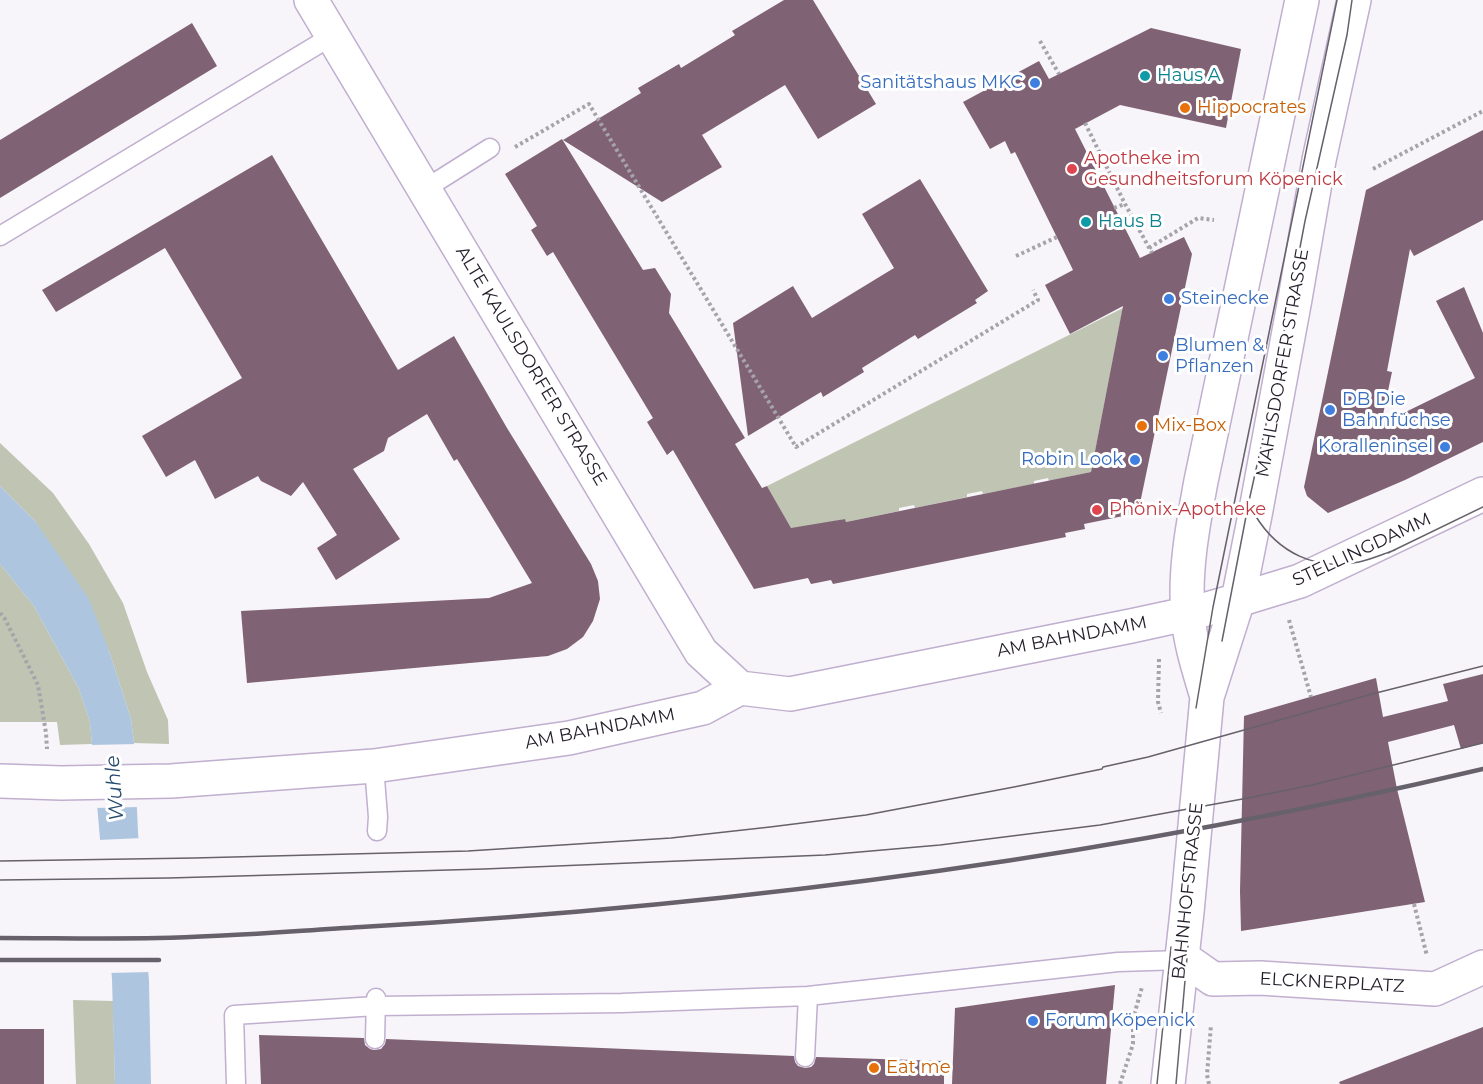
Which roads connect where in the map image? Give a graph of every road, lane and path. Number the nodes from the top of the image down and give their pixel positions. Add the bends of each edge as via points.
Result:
1 (311, 0) edge
2 (1302, 0) edge
3 (1354, 0) edge
4 (332, 36) junction
5 (1040, 41) dead end
6 (1059, 74) dead end
7 (1483, 111) edge
8 (1085, 123) dead end
9 (485, 151) joint
10 (1373, 170) dead end
11 (425, 189) junction
12 (1125, 204) junction
13 (1114, 208) dead end
14 (1214, 220) dead end
15 (0, 236) edge
16 (1057, 237) dead end
17 (1016, 256) dead end
18 (1033, 290) dead end
19 (1483, 494) edge
20 (1238, 600) junction
21 (0, 613) edge
22 (1174, 616) junction
23 (1290, 620) dead end
24 (740, 688) junction
25 (1207, 697) junction
26 (1311, 697) dead end
27 (1161, 713) dead end
28 (374, 766) junction
29 (0, 781) edge
30 (54, 783) junction
31 (377, 831) dead end
32 (1148, 960) junction
33 (1182, 960) junction
34 (1483, 967) edge
35 (808, 996) junction
36 (376, 1002) junction
37 (375, 1032) dead end
38 (1210, 1042) dead end
39 (805, 1056) dead end
40 (236, 1084) edge
41 (1120, 1084) edge
42 (1168, 1084) edge
43 (1209, 1084) edge

1 - 4 street, ALTE KAULSDORFER STRASSE
2 - 22 street via 1199,492 1189,566
3 - 20 street, MAHLSDORFER STRASSE via 1319,160
4 - 11 street, ALTE KAULSDORFER STRASSE
4 - 15 lane
5 - 6 path
7 - 10 path
8 - 12 path
9 - 11 lane
9 - 18 path via 486,164 589,104 796,447 1038,300
11 - 24 street, ALTE KAULSDORFER STRASSE via 701,652
12 - 13 path
12 - 14 path via 1150,250 1198,218
16 - 17 path
19 - 20 street, STELLINGDAMM via 1300,581
20 - 22 street, STELLINGDAMM
20 - 25 street, MAHLSDORFER STRASSE
21 - 30 path via 38,685
22 - 24 street, AM BAHNDAMM via 790,694
22 - 25 street via 1191,637
22 - 27 path via 1158,702
23 - 26 path
24 - 28 street, AM BAHNDAMM via 703,708 569,738
25 - 33 street, BAHNHOFSTRASSE
28 - 30 street, AM BAHNDAMM via 171,781
28 - 31 lane
29 - 30 street, AM BAHNDAMM
32 - 33 lane
32 - 35 lane
32 - 41 path via 1133,1019 1133,1044
33 - 34 street, ELCKNERPLATZ via 1214,978 1435,989
33 - 42 street, BAHNHOFSTRASSE
35 - 36 lane via 622,1003
35 - 39 lane
36 - 37 lane
36 - 40 lane via 234,1015
38 - 43 path

